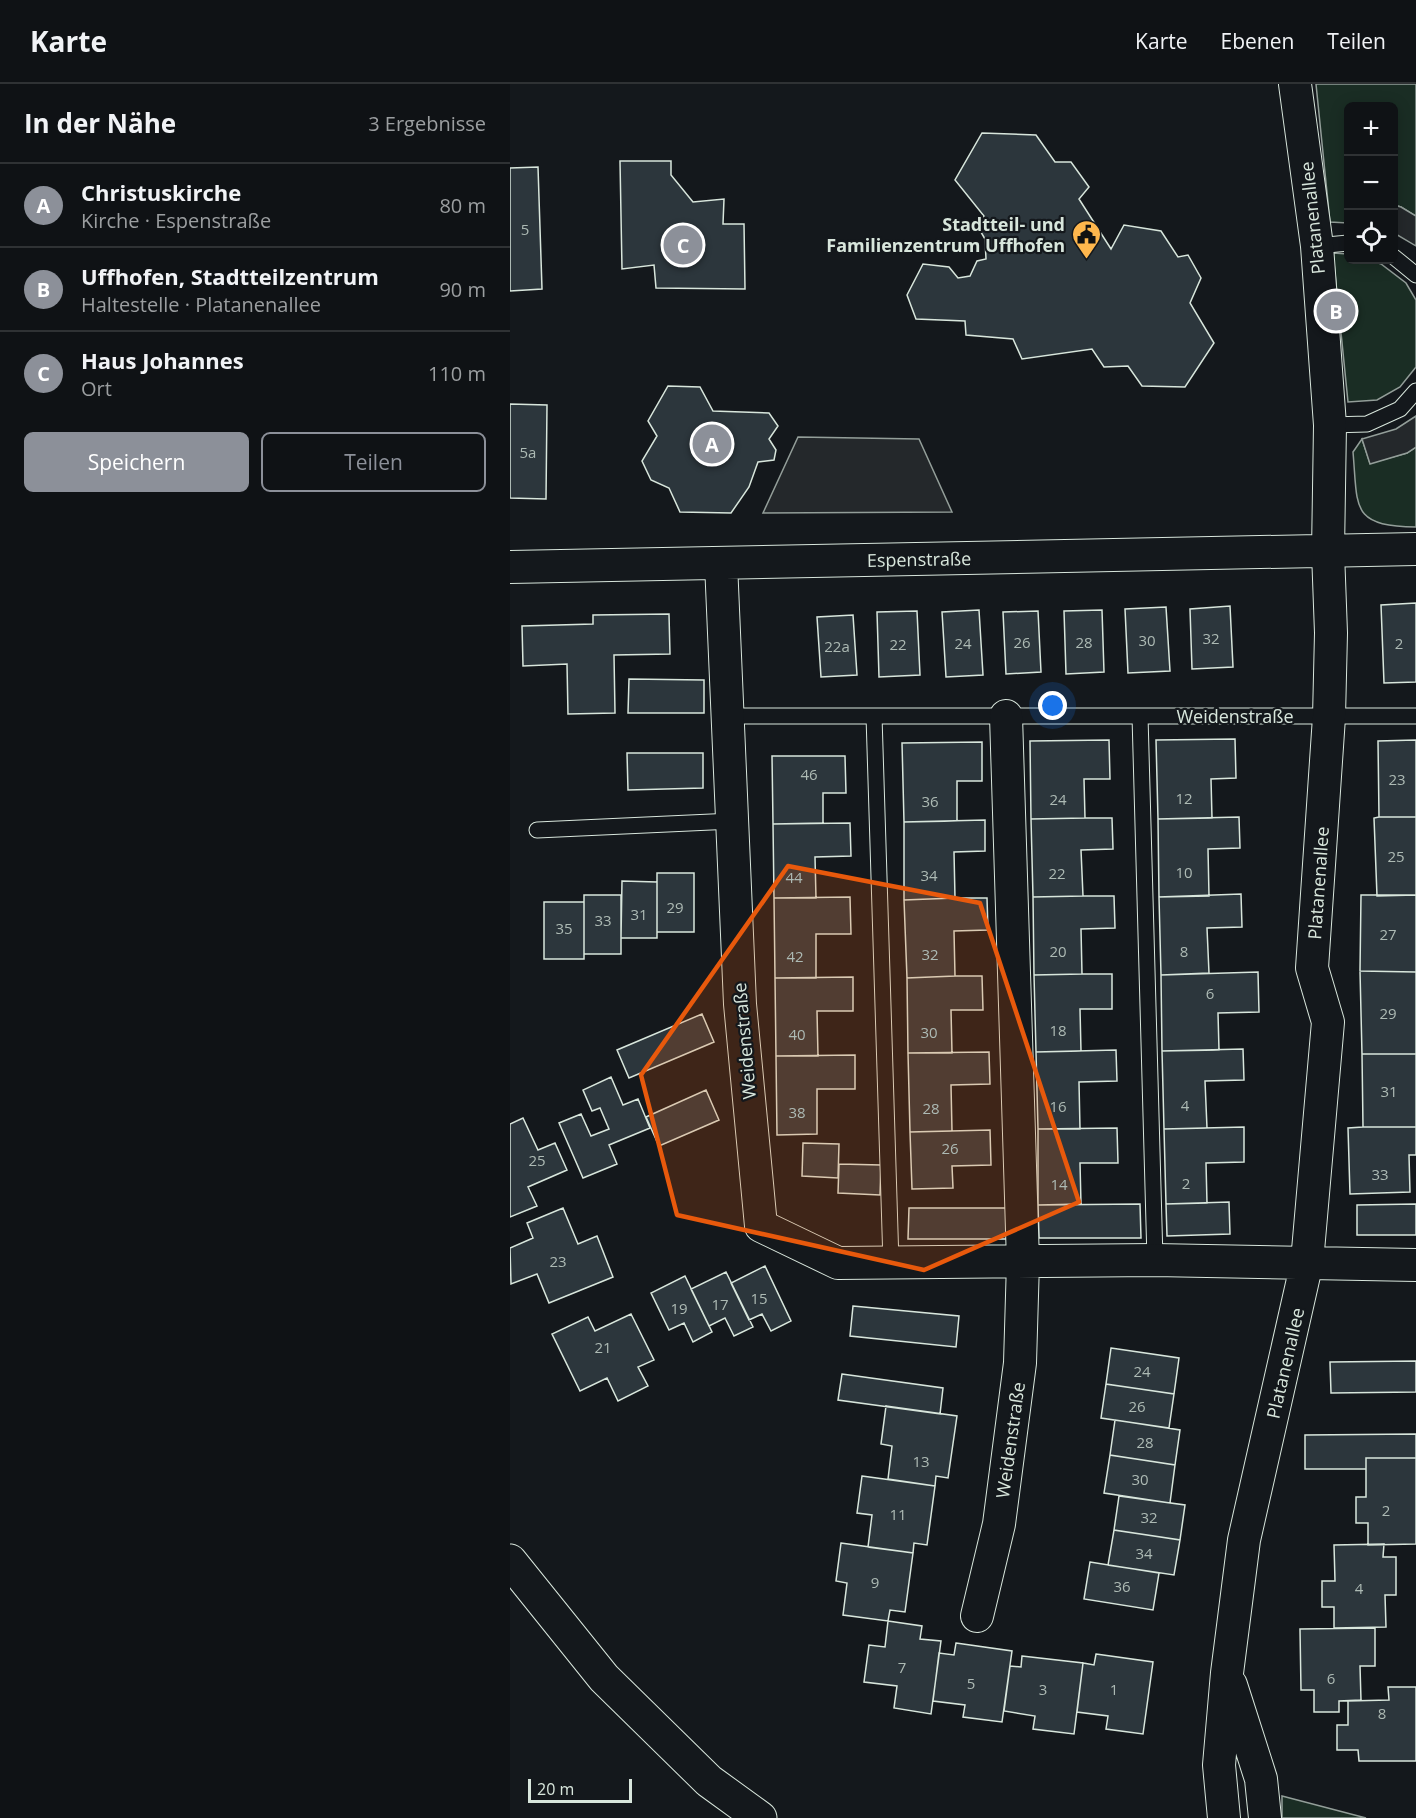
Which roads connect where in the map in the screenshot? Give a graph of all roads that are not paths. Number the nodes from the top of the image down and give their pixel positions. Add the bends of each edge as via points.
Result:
1 (1296, 84) edge
2 (1344, 243) edge
3 (1317, 246) junction
4 (1398, 259) edge
5 (1416, 275) edge
6 (1416, 391) edge
7 (1330, 425) junction
8 (1416, 549) edge
9 (1328, 552) junction
10 (721, 563) junction
11 (510, 567) edge
12 (729, 716) junction
13 (874, 716) junction
14 (1006, 716) junction
15 (1140, 716) junction
16 (1416, 716) edge
17 (1329, 717) junction
18 (733, 821) junction
19 (537, 830) dead end
20 (1155, 1260) junction
21 (1023, 1262) junction
22 (1307, 1262) junction
23 (891, 1263) junction
24 (1416, 1265) edge
25 (510, 1561) edge
26 (977, 1616) dead end
27 (1227, 1673) junction
28 (760, 1818) edge
29 (1224, 1818) edge
30 (1265, 1818) edge

1 - 3 street, Platanenallee
2 - 3 lane
3 - 7 street, Platanenallee
4 - 5 lane
6 - 7 lane via 1400,409 1367,424
7 - 9 street, Platanenallee
8 - 9 street, Espenstraße
9 - 10 street, Espenstraße
9 - 17 street, Platanenallee
10 - 11 street, Espenstraße
10 - 12 street, Weidenstraße
12 - 13 lane, Weidenstraße
12 - 18 street, Weidenstraße
13 - 14 lane, Weidenstraße
13 - 23 lane
14 - 15 lane, Weidenstraße
14 - 21 street, Weidenstraße
15 - 17 lane, Weidenstraße
15 - 20 lane
16 - 17 lane, Weidenstraße
17 - 22 street, Platanenallee via 1312,968 1328,1022
18 - 19 lane
18 - 23 street, Weidenstraße via 740,1004 761,1226 838,1263
20 - 21 street, Weidenstraße
20 - 22 street, Weidenstraße
21 - 23 street, Weidenstraße
21 - 26 street, Weidenstraße via 1018,1374 999,1524
22 - 24 street, Weidenstraße
22 - 27 street, Platanenallee via 1245,1540
25 - 28 highway via 604,1678 709,1781
27 - 29 street, Platanenallee via 1219,1765
27 - 30 street, Platanenallee via 1261,1779

